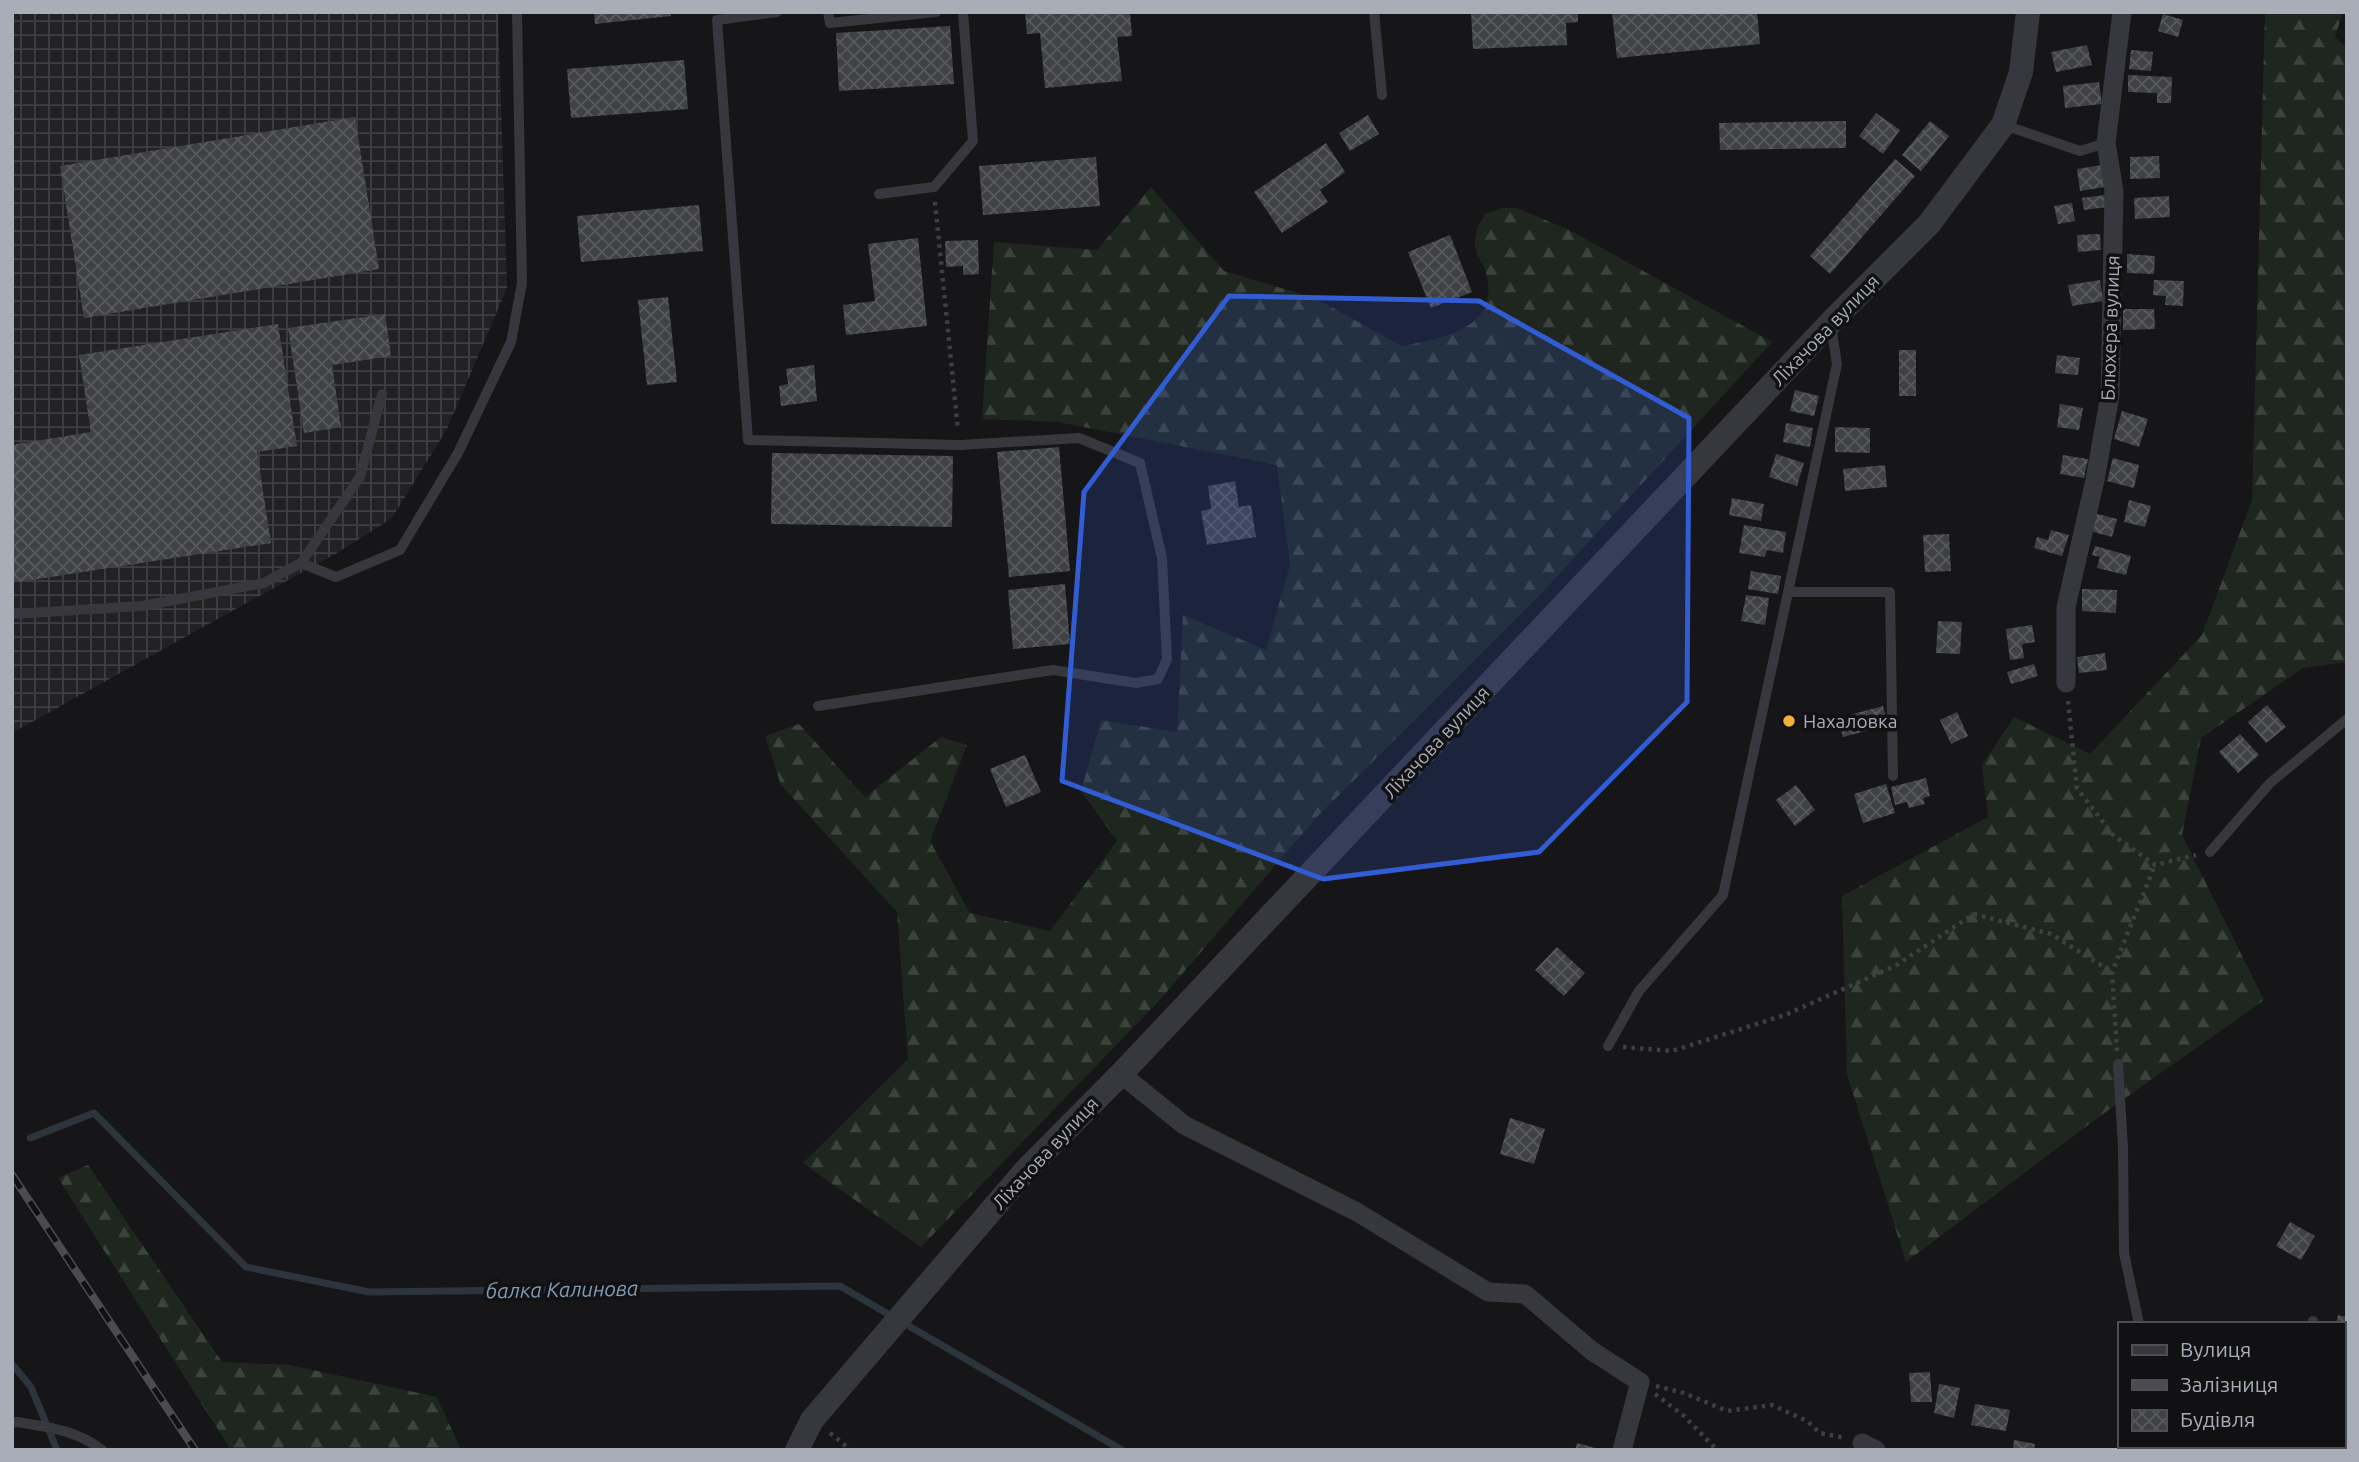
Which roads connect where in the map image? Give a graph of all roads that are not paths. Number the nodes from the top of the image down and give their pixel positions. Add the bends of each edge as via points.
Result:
1 (517, 12) edge
2 (777, 12) edge
3 (828, 12) edge
4 (936, 12) edge
5 (963, 12) edge
6 (1374, 12) edge
7 (2028, 12) edge
8 (2122, 12) edge
9 (715, 16) edge
10 (1382, 95) dead end
11 (2003, 125) junction
12 (2106, 143) junction
13 (879, 194) dead end
14 (1831, 322) junction
15 (382, 394) dead end
16 (301, 563) junction
17 (1790, 592) junction
18 (12, 614) edge
19 (2066, 683) road end
20 (818, 706) dead end
21 (2347, 719) edge
22 (1894, 776) dead end
23 (2210, 852) road end
24 (1608, 1046) road end
25 (2118, 1064) road end
26 (1121, 1074) junction
27 (2139, 1322) edge
28 (12, 1423) edge
29 (102, 1450) edge
30 (797, 1450) edge
31 (1622, 1450) edge

1 - 16 lane via 523,283 510,342 458,453 400,550 336,577
2 - 9 lane
3 - 4 lane via 830,23
5 - 13 lane via 973,141 934,187
6 - 10 lane
7 - 11 street, Ліхачова вулиця via 2021,72
8 - 12 street, Блюхера вулиця
9 - 20 lane via 748,440 960,445 1079,438 1140,463 1162,558 1167,659 1158,679 1136,683 1053,670
11 - 12 lane via 2080,151
11 - 14 street, Ліхачова вулиця via 1929,224
12 - 19 street, Блюхера вулиця via 2114,191 2110,395 2066,607
14 - 17 lane via 1837,364
14 - 26 street, Ліхачова вулиця
15 - 16 lane via 360,477
16 - 18 lane via 264,583 142,606
17 - 22 lane via 1890,592
17 - 24 lane via 1723,895 1639,991
21 - 23 lane via 2270,783
25 - 27 lane via 2124,1253
26 - 30 street, Ліхачова вулиця via 1025,1171 812,1420
26 - 31 street via 1184,1125 1357,1212 1488,1292 1525,1294 1592,1351 1640,1382
28 - 29 lane via 60,1429 90,1440

